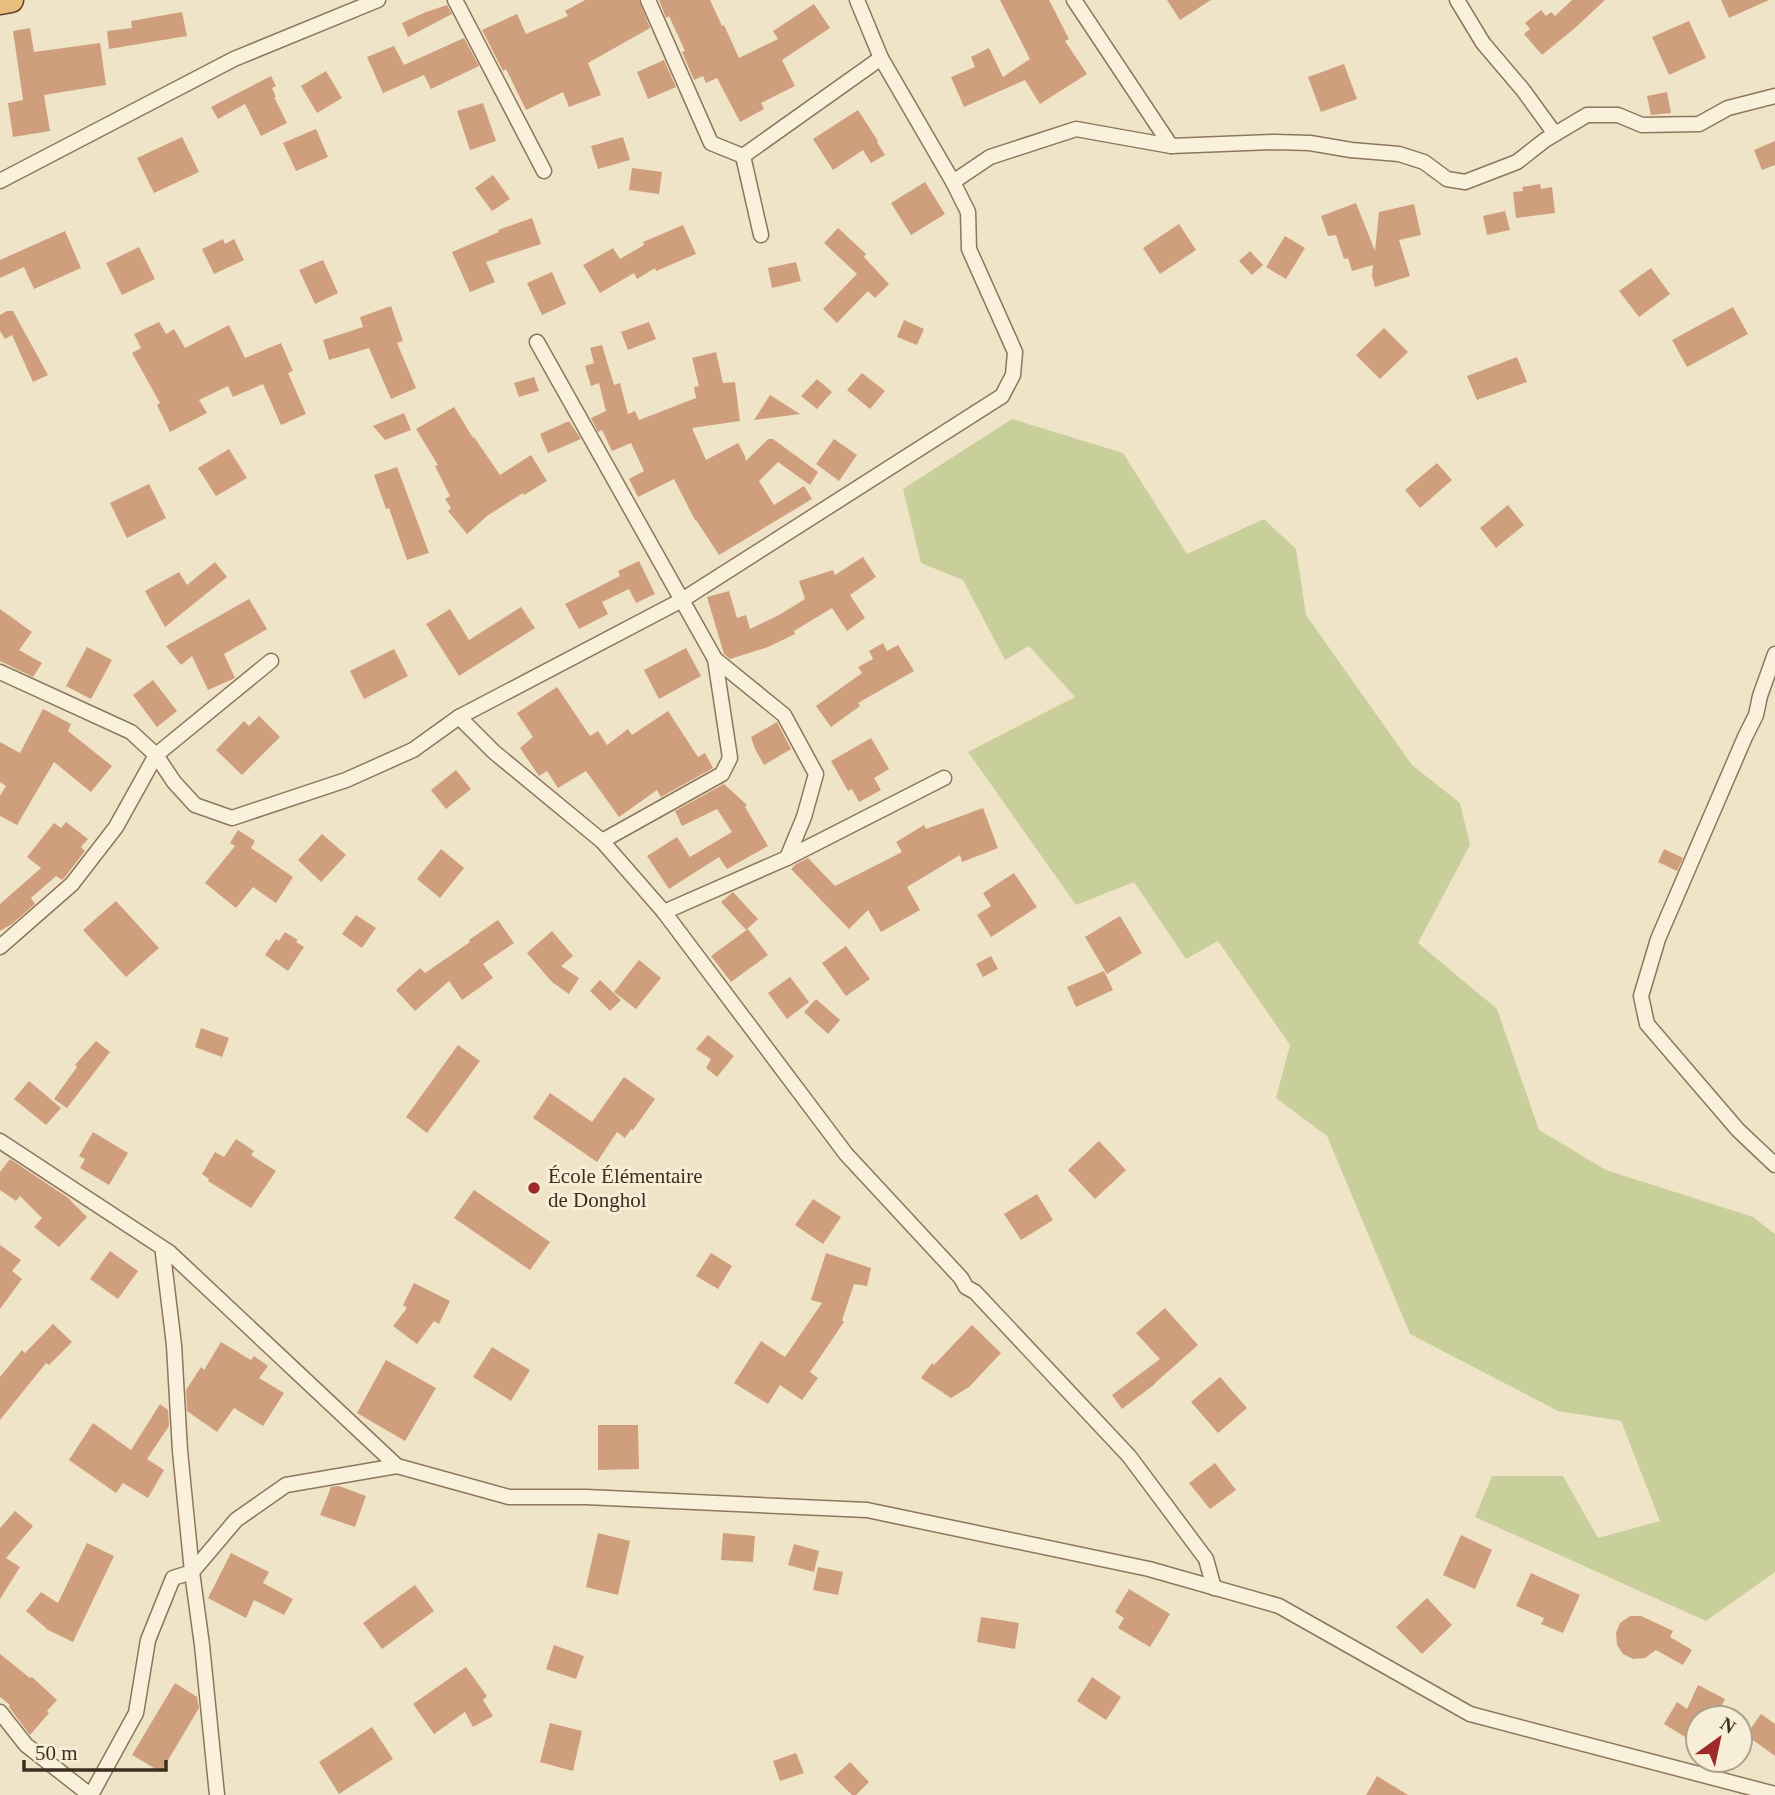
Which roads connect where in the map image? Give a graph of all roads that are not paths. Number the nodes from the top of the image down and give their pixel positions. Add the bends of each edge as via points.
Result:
1 (11, 0) edge
2 (378, 0) edge
3 (455, 0) edge
4 (648, 0) edge
5 (857, 0) edge
6 (1074, 0) edge
7 (1457, 0) edge
8 (0, 2) edge
9 (881, 58) junction
10 (1775, 96) edge
11 (1555, 134) junction
12 (1171, 146) junction
13 (743, 156) junction
14 (544, 171) dead end
15 (0, 181) edge
16 (953, 182) junction
17 (761, 235) dead end
18 (537, 342) dead end
19 (682, 600) junction
20 (1775, 654) edge
21 (715, 659) junction
22 (271, 660) dead end
23 (0, 672) edge
24 (459, 717) junction
25 (156, 755) junction
26 (944, 778) dead end
27 (602, 841) junction
28 (787, 858) junction
29 (664, 912) junction
30 (0, 947) edge
31 (0, 1141) edge
32 (1775, 1165) edge
33 (164, 1250) junction
34 (397, 1466) junction
35 (192, 1572) junction
36 (1214, 1588) junction
37 (0, 1712) edge
38 (1775, 1794) edge
39 (90, 1795) edge
40 (217, 1795) edge

1 - 8 highway
2 - 15 street via 233,59
3 - 14 street
4 - 13 street via 711,143
5 - 9 street
6 - 12 street
7 - 11 street via 1483,43
9 - 13 street
9 - 16 street
10 - 11 street via 1728,108 1699,124 1642,125 1618,115 1587,114
11 - 12 street via 1517,162 1465,182 1447,179 1424,162 1399,154 1310,143
12 - 16 street via 1076,129 990,157
13 - 17 street
16 - 19 street via 968,212 969,249 1015,352 1013,375 1002,396
18 - 19 street
19 - 21 street
19 - 24 street
20 - 32 street via 1756,715 1658,939 1641,996 1647,1024 1738,1130
21 - 27 street via 730,758 722,774
21 - 28 street via 784,715 816,775
22 - 25 street
23 - 25 street via 131,732
24 - 25 street via 413,750 346,780 232,818 195,805
24 - 27 street via 494,752
25 - 30 street via 116,827 72,884
26 - 28 street
27 - 29 street
28 - 29 street
29 - 36 street via 846,1154 1129,1456 1206,1559
31 - 33 street
33 - 34 street
33 - 35 street
34 - 35 street via 286,1485 236,1521
34 - 36 street via 509,1497 867,1510 1149,1569
35 - 39 street via 173,1578 148,1640 136,1713
35 - 40 street
36 - 38 street via 1279,1606 1470,1714
37 - 39 street via 26,1745

